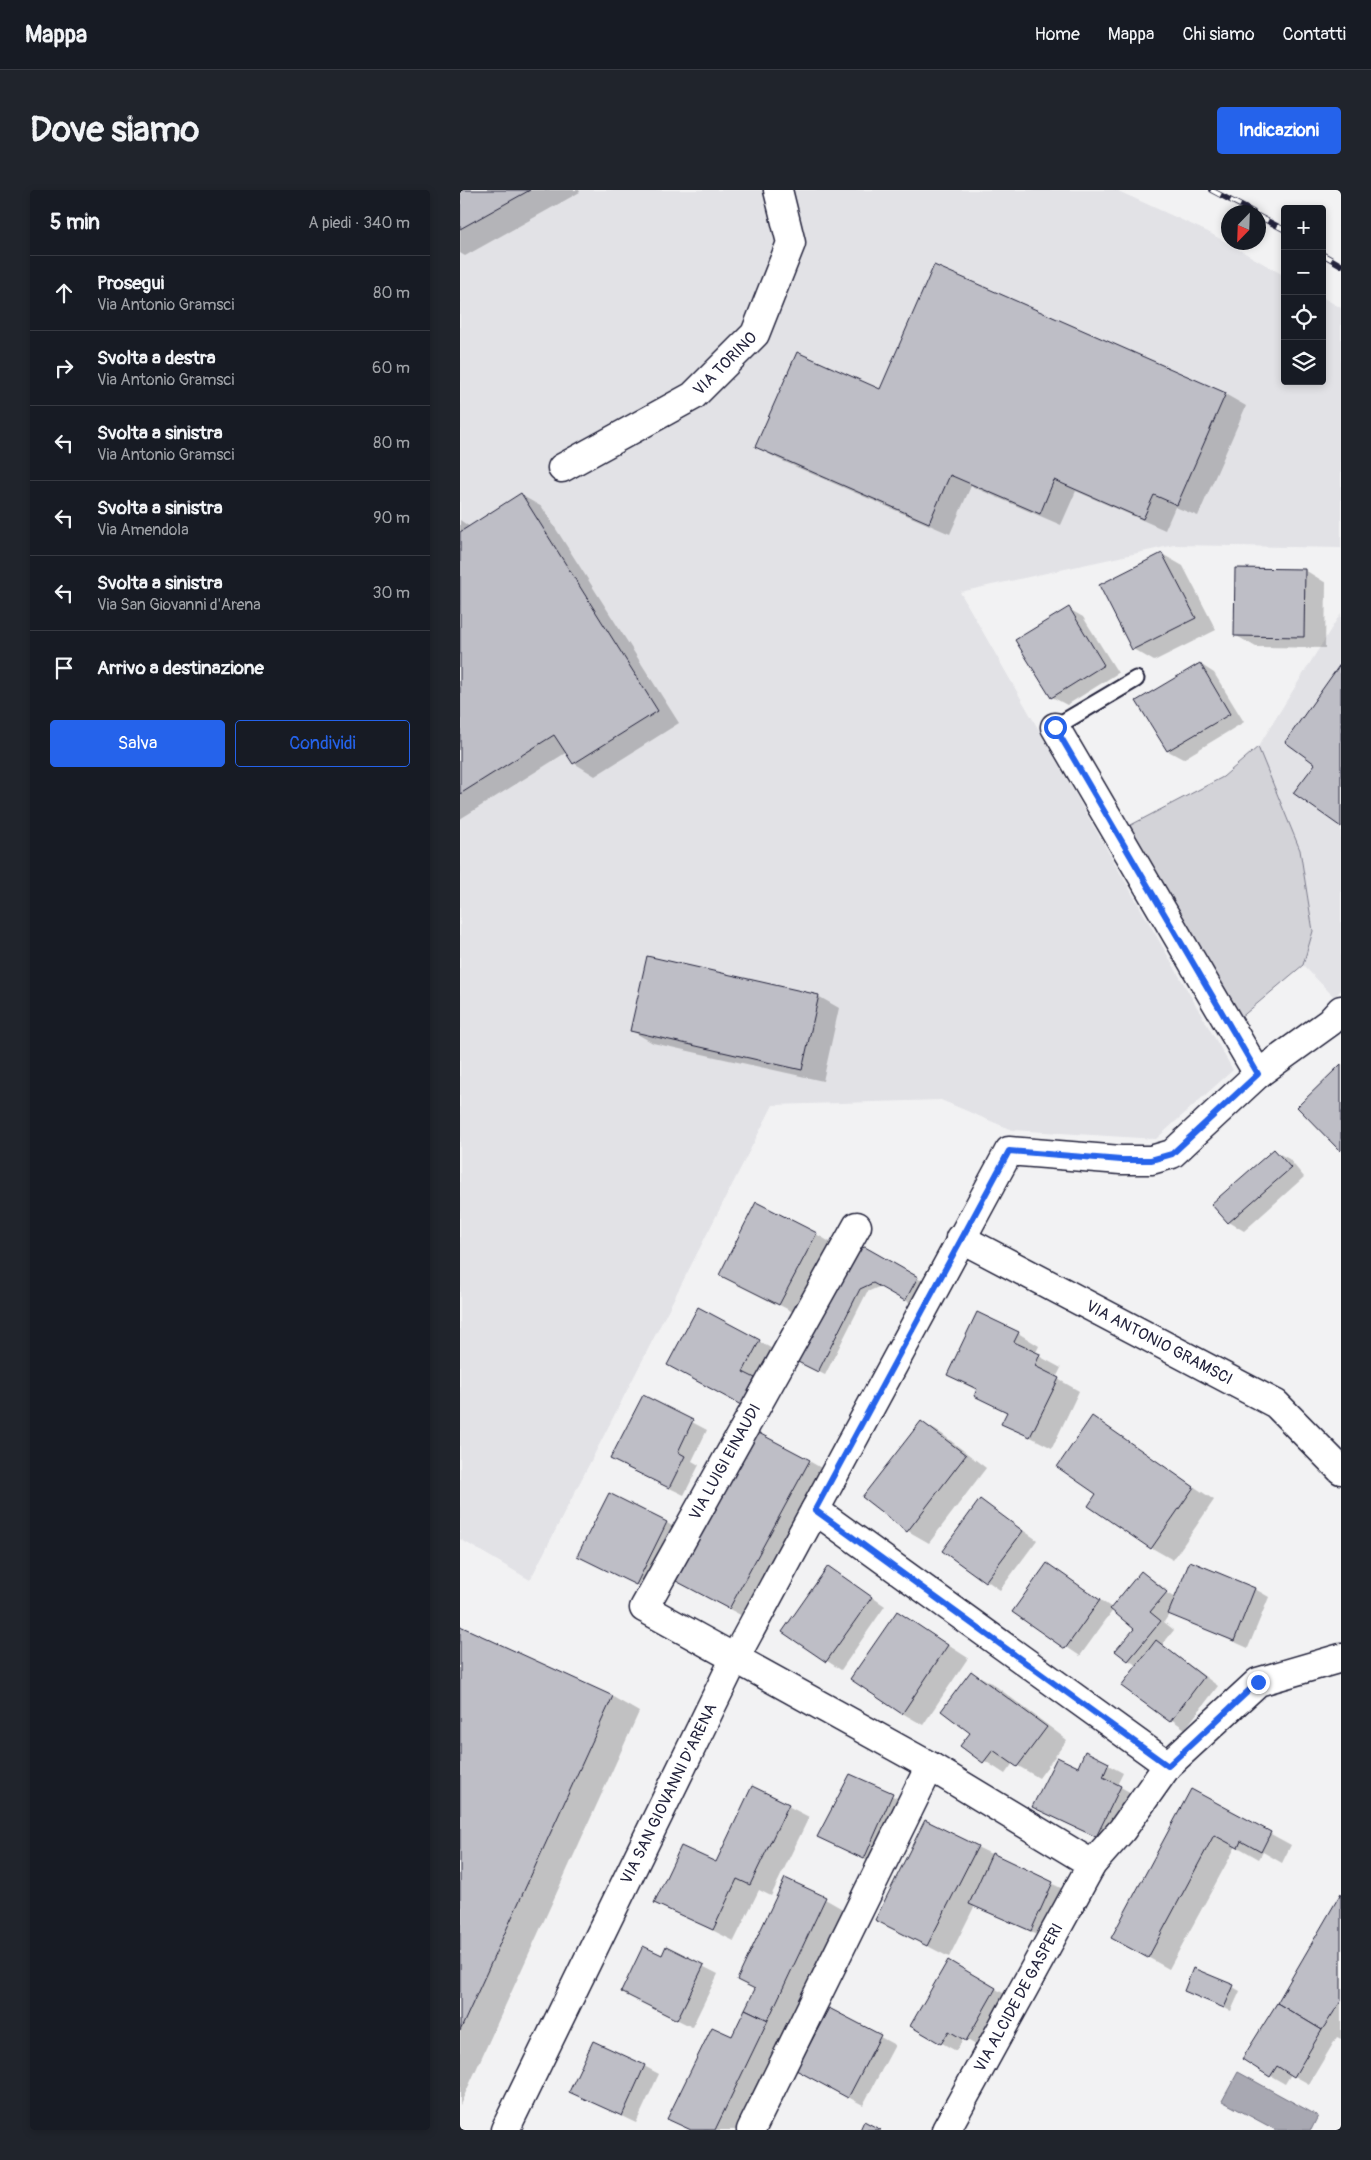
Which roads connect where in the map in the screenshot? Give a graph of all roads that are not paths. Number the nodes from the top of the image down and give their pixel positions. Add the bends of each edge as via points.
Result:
1 (778, 190) edge
2 (562, 468) dead end
3 (1136, 679) dead end
4 (1055, 727) joint
5 (1341, 1010) edge
6 (1258, 1074) junction
7 (857, 1226) dead end
8 (960, 1238) junction
9 (1341, 1470) edge
10 (815, 1510) junction
11 (735, 1658) junction
12 (1341, 1658) edge
13 (930, 1766) junction
14 (1168, 1766) junction
15 (1092, 1864) junction
16 (505, 2130) edge
17 (752, 2130) edge
18 (946, 2130) edge

1 - 2 street, VIA TORINO via 791,243 755,334 693,396
3 - 4 lane
4 - 6 street
5 - 6 street via 1330,1022
6 - 8 street via 1172,1154 1151,1160 1121,1160 1009,1151
7 - 11 street, VIA LUIGI EINAUDI via 644,1608
8 - 9 street, VIA ANTONIO GRAMSCI via 1276,1404
8 - 10 street
10 - 11 street
10 - 14 street
11 - 13 street
11 - 16 street, VIA SAN GIOVANNI D'ARENA
12 - 14 street via 1258,1682
13 - 15 street
13 - 17 street
14 - 15 street via 1122,1830
15 - 18 street, VIA ALCIDE DE GASPERI

